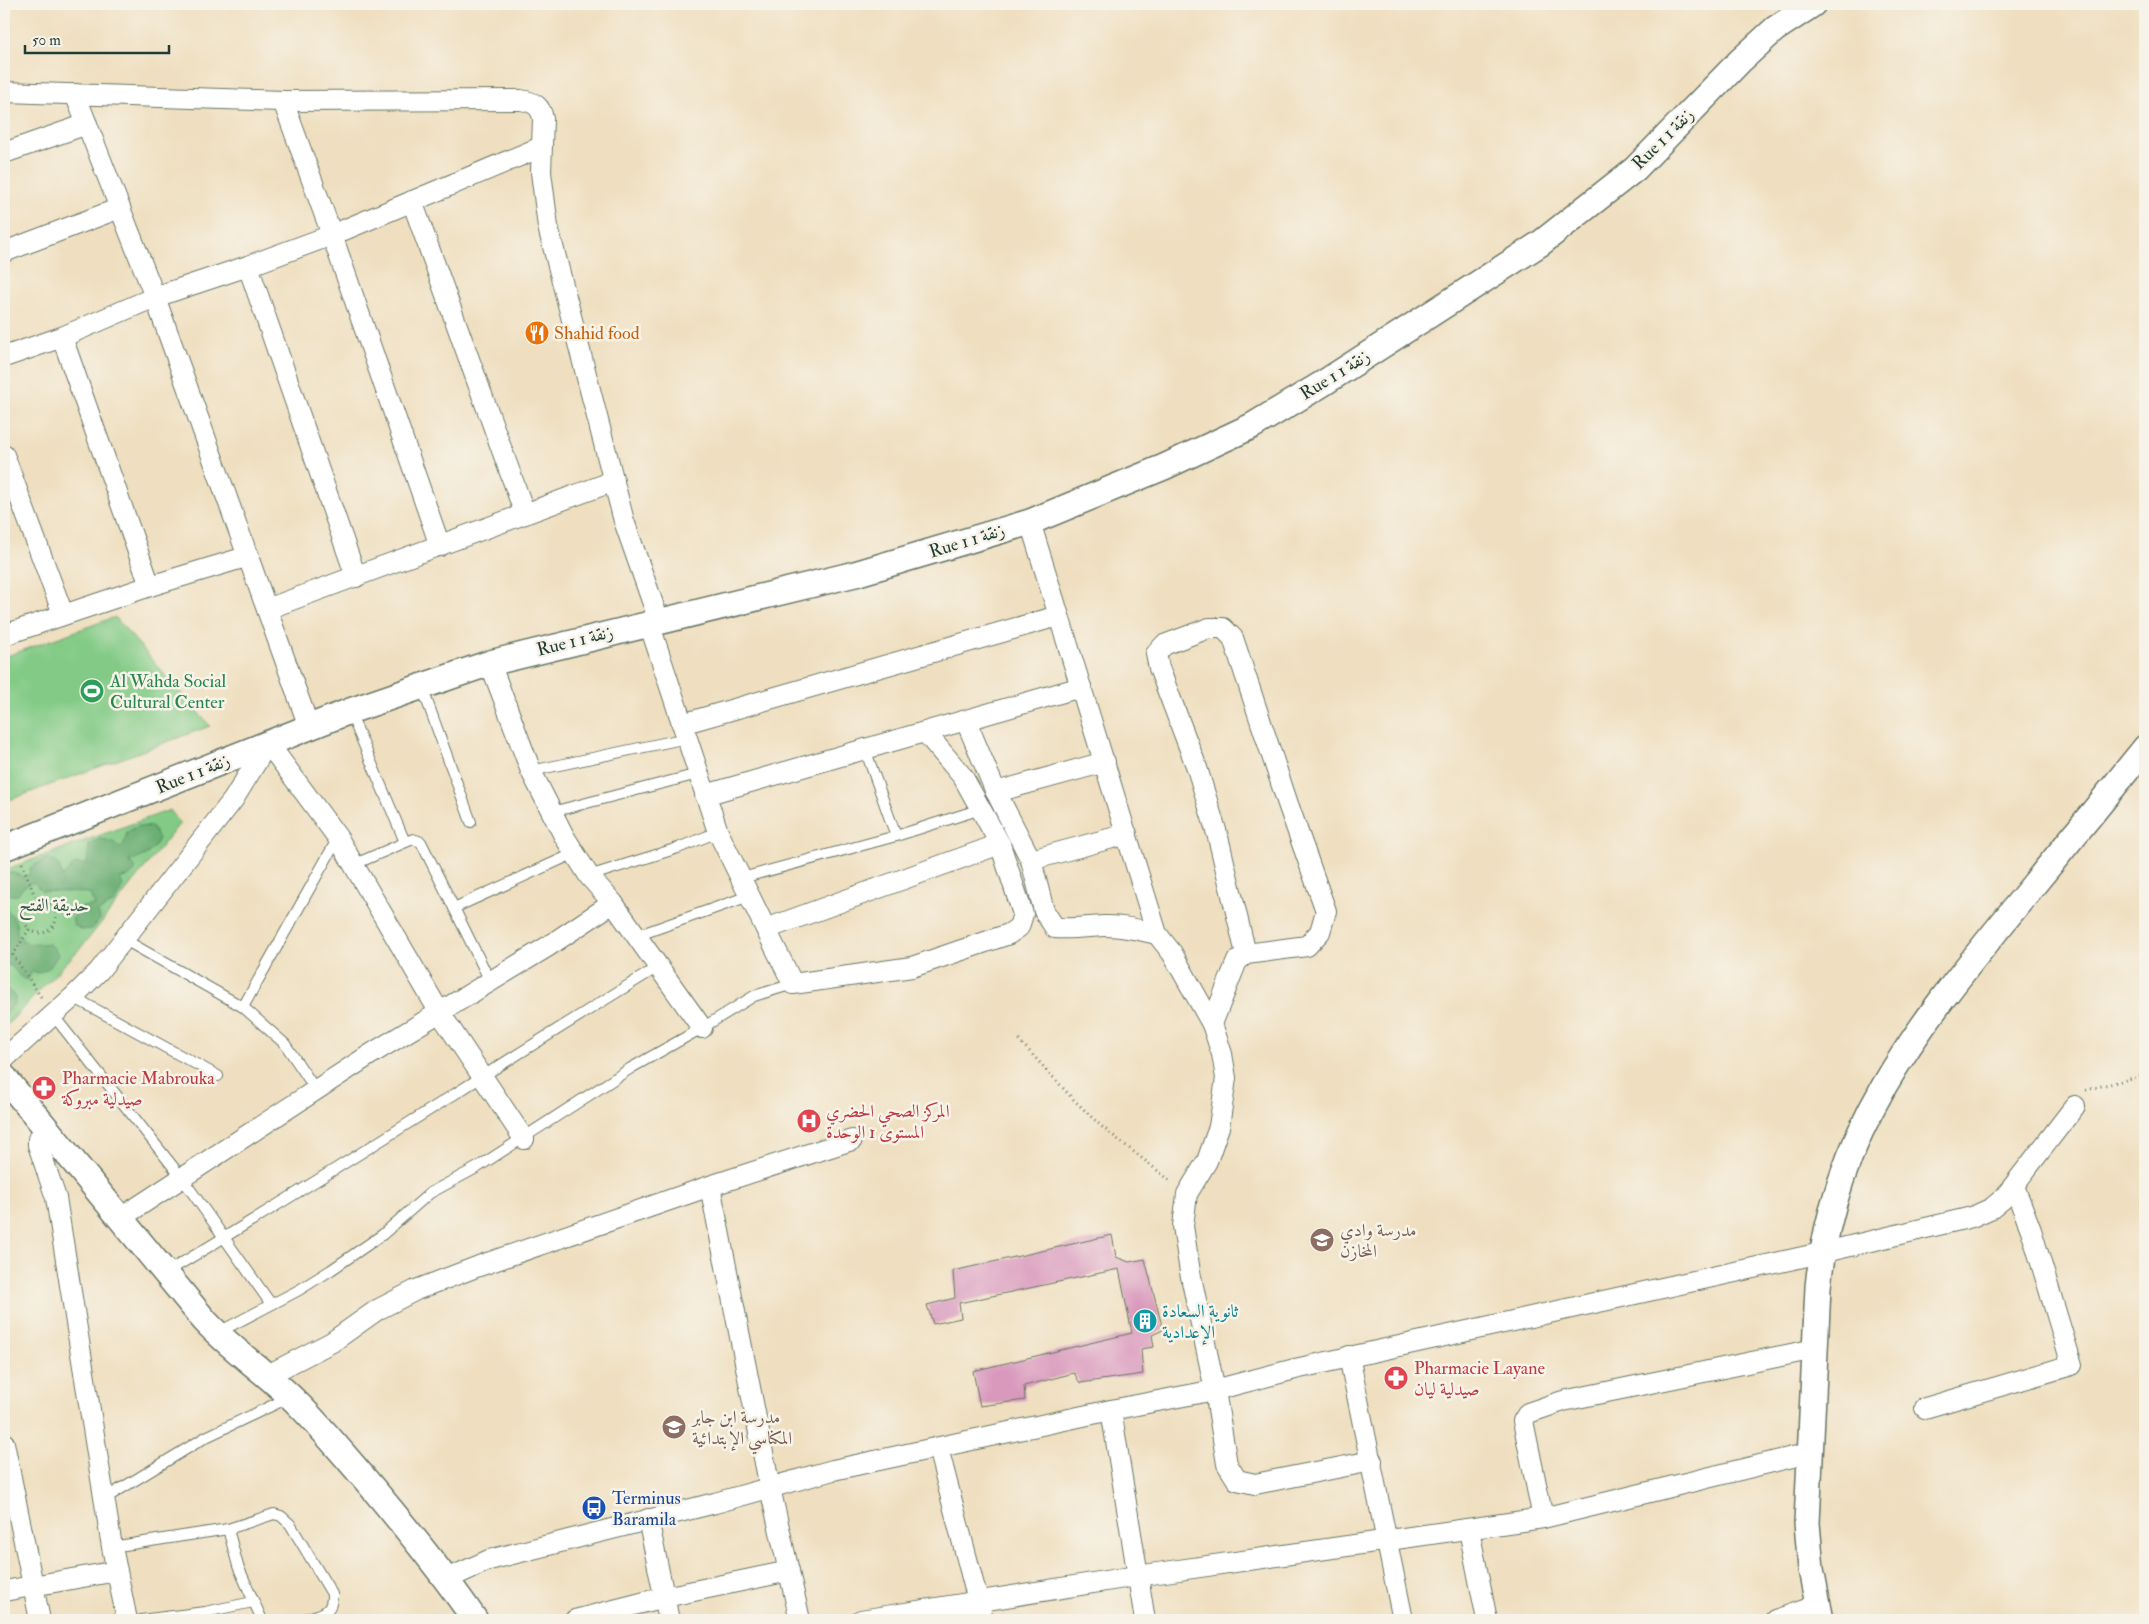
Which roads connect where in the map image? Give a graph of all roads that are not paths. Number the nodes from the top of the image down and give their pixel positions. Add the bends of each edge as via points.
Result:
1 (1813, 4) edge
2 (4, 92) edge
3 (75, 94) junction
4 (283, 101) junction
5 (87, 124) junction
6 (541, 147) junction
7 (4, 153) edge
8 (412, 201) junction
9 (120, 208) junction
10 (332, 234) junction
11 (4, 252) edge
12 (248, 266) junction
13 (155, 297) junction
14 (62, 337) junction
15 (4, 357) edge
16 (4, 455) edge
17 (614, 481) junction
18 (525, 514) junction
19 (1030, 522) junction
20 (440, 546) junction
21 (249, 556) junction
22 (356, 578) junction
23 (150, 586) junction
24 (267, 609) junction
25 (63, 614) junction
26 (1058, 616) junction
27 (654, 622) junction
28 (4, 635) edge
29 (490, 663) junction
30 (421, 686) junction
31 (1081, 687) junction
32 (350, 711) junction
33 (966, 721) junction
34 (309, 727) junction
35 (684, 731) junction
36 (925, 732) junction
37 (268, 743) junction
38 (2145, 748) edge
39 (865, 749) junction
40 (1105, 762) junction
41 (531, 771) junction
42 (698, 774) junction
43 (996, 792) junction
44 (705, 795) junction
45 (981, 809) junction
46 (552, 812) junction
47 (472, 822) dead end
48 (718, 832) junction
49 (1127, 834) junction
50 (896, 836) junction
51 (338, 838) junction
52 (405, 842) junction
53 (1000, 844) junction
54 (9, 846) edge
55 (575, 853) junction
56 (1031, 860) junction
57 (355, 864) junction
58 (589, 876) junction
59 (746, 887) junction
60 (613, 903) junction
61 (454, 908) junction
62 (766, 929) junction
63 (1158, 934) junction
64 (636, 936) junction
65 (125, 940) junction
66 (1246, 954) junction
67 (658, 967) junction
68 (490, 981) junction
69 (793, 984) junction
70 (73, 997) junction
71 (244, 1006) junction
72 (440, 1013) junction
73 (53, 1015) junction
74 (1212, 1024) junction
75 (702, 1028) junction
76 (4, 1059) edge
77 (482, 1075) junction
78 (218, 1076) dead end
79 (6, 1084) edge
80 (316, 1090) junction
81 (2075, 1106) road end
82 (47, 1128) junction
83 (524, 1139) junction
84 (852, 1140) dead end
85 (182, 1178) junction
86 (710, 1186) junction
87 (2014, 1186) junction
88 (119, 1219) junction
89 (225, 1238) junction
90 (1821, 1252) junction
91 (164, 1274) junction
92 (271, 1304) junction
93 (216, 1333) junction
94 (1815, 1349) junction
95 (1349, 1356) junction
96 (268, 1375) junction
97 (1215, 1390) junction
98 (291, 1397) junction
99 (1925, 1408) dead end
100 (1111, 1410) junction
101 (4, 1443) edge
102 (938, 1448) junction
103 (1810, 1452) junction
104 (1372, 1461) junction
105 (770, 1488) junction
106 (104, 1498) junction
107 (1543, 1518) junction
108 (648, 1519) junction
109 (228, 1530) junction
110 (1469, 1530) junction
111 (1388, 1540) junction
112 (112, 1547) junction
113 (789, 1570) junction
114 (117, 1571) junction
115 (1137, 1576) junction
116 (447, 1579) junction
117 (33, 1586) junction
118 (4, 1592) edge
119 (664, 1597) junction
120 (979, 1600) junction
121 (254, 1602) junction
122 (1820, 1613) edge
123 (40, 1620) edge
124 (127, 1620) edge
125 (141, 1620) edge
126 (262, 1620) edge
127 (302, 1620) edge
128 (475, 1620) edge
129 (575, 1620) edge
130 (669, 1620) edge
131 (800, 1620) edge
132 (861, 1620) edge
133 (983, 1620) edge
134 (1145, 1620) edge
135 (1404, 1620) edge
136 (1487, 1620) edge
137 (1775, 1620) edge

1 - 19 street, Rue 1 زنقة 1 via 1775,29 1740,61 1635,169 1541,243 1252,426 1164,467
2 - 3 street
3 - 4 street
3 - 5 street
4 - 6 street via 521,100 538,106 542,112
4 - 10 street
5 - 7 street
5 - 9 street
6 - 8 street
6 - 17 street via 548,227
8 - 10 street
8 - 18 street
9 - 11 street
9 - 13 street
10 - 12 street
10 - 20 street
12 - 13 street
12 - 22 street
13 - 14 street
13 - 21 street
14 - 15 street
14 - 23 street
16 - 25 street
17 - 18 street
17 - 27 street
18 - 20 street
19 - 26 street
19 - 27 street, Rue 1 زنقة 1 via 855,574
20 - 22 street
21 - 23 street
21 - 24 street
22 - 24 street
23 - 25 street
24 - 34 street
25 - 28 street
26 - 31 street
26 - 35 street
27 - 29 street, Rue 1 زنقة 1
27 - 35 street
29 - 30 street, Rue 1 زنقة 1
29 - 41 street
30 - 32 street, Rue 1 زنقة 1
30 - 47 lane
31 - 33 street
31 - 40 street
32 - 34 street, Rue 1 زنقة 1
32 - 52 lane
33 - 36 street
33 - 43 street
34 - 37 street, Rue 1 زنقة 1
35 - 41 lane
35 - 42 street
36 - 39 street
36 - 45 street via 963,777
37 - 51 street
37 - 54 street, Rue 1 زنقة 1
37 - 65 street via 233,800
38 - 90 street via 1975,957 1896,1063 1868,1112 1850,1157 1834,1198
39 - 44 street
39 - 50 lane
40 - 43 street
40 - 49 street
41 - 46 street
42 - 44 street
42 - 46 lane
43 - 56 street
44 - 48 street
45 - 50 lane
45 - 53 street
46 - 55 street
48 - 58 lane
48 - 59 street
49 - 56 street
49 - 63 street
50 - 59 lane
51 - 57 street
51 - 71 lane
52 - 57 lane
52 - 61 lane via 413,839 420,842
53 - 62 street
53 - 69 street via 1023,914 1019,927 1009,934 912,967
55 - 58 street
55 - 61 lane
56 - 63 street via 1044,911 1055,928 1104,926
57 - 72 street
58 - 60 street
59 - 62 street
59 - 64 lane
60 - 64 street
60 - 68 street
61 - 68 lane
62 - 69 street
63 - 74 street
64 - 67 street
65 - 70 street
65 - 71 lane
66 - 66 street via 1307,946 1320,932 1326,911 1233,638 1223,628 1209,628 1164,645 1156,654 1218,837
66 - 74 street via 1237,961
67 - 75 street
67 - 77 lane
68 - 72 street
69 - 75 lane via 754,996
70 - 73 street
70 - 78 lane
71 - 80 lane via 285,1044
72 - 77 street
72 - 80 street
73 - 76 street
73 - 85 lane
74 - 97 street via 1226,1078 1220,1120 1207,1161 1187,1194 1183,1226
75 - 83 lane via 632,1068
77 - 83 street
77 - 89 lane
79 - 82 street
80 - 85 street
81 - 87 street
82 - 88 street
82 - 106 street via 38,1139 38,1145 56,1198
83 - 92 lane via 430,1193 367,1245 299,1290
84 - 86 street
85 - 88 street
85 - 89 lane
86 - 96 street via 416,1290 378,1310 332,1342
86 - 105 street
87 - 90 street via 1992,1208 1972,1216
87 - 99 street via 2031,1230 2072,1365
88 - 91 street
89 - 91 lane
89 - 92 lane
90 - 94 street
90 - 95 street
91 - 93 street
92 - 93 lane
93 - 96 street
94 - 103 street
94 - 107 street via 1563,1401 1528,1413 1523,1422
95 - 97 street
95 - 104 street
96 - 98 street
97 - 100 street
97 - 104 street via 1227,1464 1237,1480 1255,1484
98 - 106 lane via 206,1437
98 - 116 street via 331,1439
100 - 102 street
100 - 115 street
101 - 117 street
102 - 105 street via 833,1470
102 - 120 street
103 - 107 street
103 - 122 street via 1807,1523 1811,1569
104 - 111 street
105 - 108 street
105 - 113 street
106 - 112 street
107 - 110 street
108 - 116 street via 489,1560
108 - 119 street
109 - 112 lane
109 - 121 lane via 238,1566
109 - 127 lane via 274,1514 290,1524 332,1594 333,1604 329,1611
110 - 111 street
110 - 136 street
111 - 115 street
111 - 135 street
112 - 114 street
113 - 119 street
113 - 131 street
114 - 117 street
114 - 124 street
115 - 120 street
115 - 134 street
116 - 128 street
117 - 118 street
117 - 123 street
119 - 129 street
119 - 130 street
120 - 132 street
120 - 133 street
121 - 125 lane
121 - 126 lane
122 - 137 street

